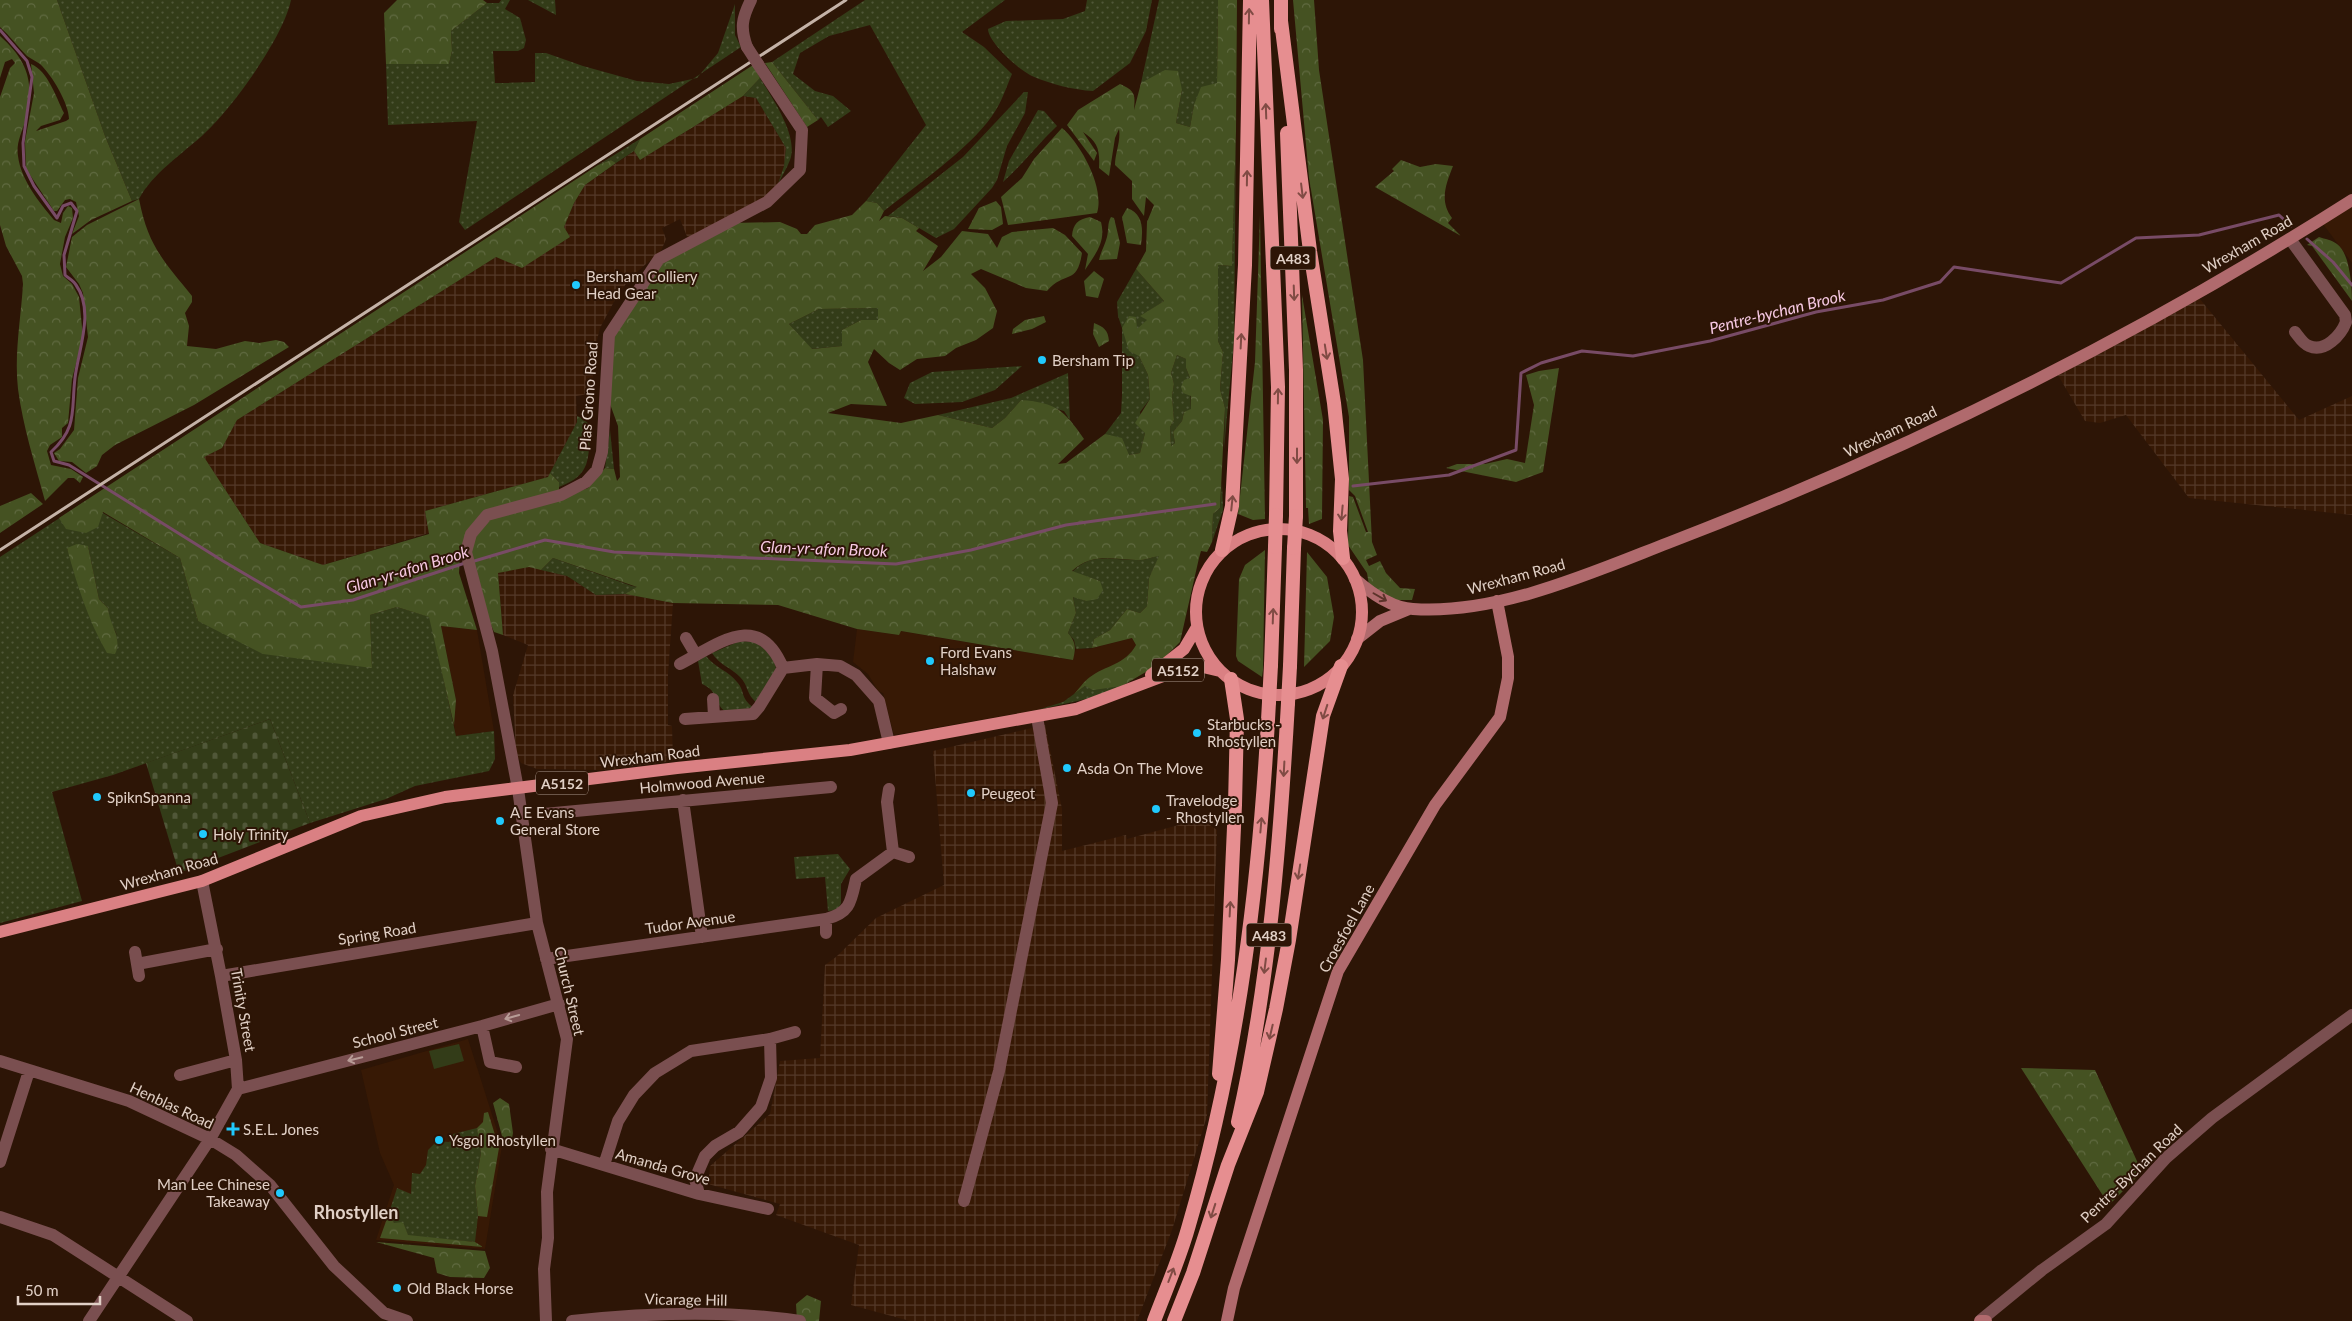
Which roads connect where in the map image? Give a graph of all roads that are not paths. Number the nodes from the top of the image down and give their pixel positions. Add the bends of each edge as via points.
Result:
1 (750, 0) edge
2 (1250, 0) edge
3 (1262, 0) edge
4 (1280, 0) edge
5 (1281, 21) junction
6 (2352, 200) edge
7 (2290, 239) junction
8 (2295, 332) dead end
9 (1222, 550) junction
10 (1342, 558) junction
11 (1355, 579) junction
12 (1497, 601) junction
13 (1409, 609) junction
14 (1197, 627) junction
15 (686, 638) dead end
16 (1357, 639) junction
17 (696, 656) junction
18 (680, 664) dead end
19 (818, 664) junction
20 (1341, 666) junction
21 (783, 668) junction
22 (1226, 675) junction
23 (1137, 686) junction
24 (713, 700) dead end
25 (841, 709) dead end
26 (714, 716) junction
27 (1037, 718) junction
28 (685, 720) dead end
29 (889, 743) junction
30 (831, 787) dead end
31 (518, 789) junction
32 (884, 798) dead end
33 (683, 800) junction
34 (544, 814) dead end
35 (894, 852) junction
36 (909, 857) dead end
37 (202, 881) junction
38 (826, 919) junction
39 (537, 923) junction
40 (0, 932) edge
41 (826, 933) dead end
42 (702, 937) junction
43 (217, 949) junction
44 (546, 959) junction
45 (137, 964) dead end
46 (222, 976) junction
47 (559, 1004) junction
48 (2352, 1015) edge
49 (482, 1026) junction
50 (795, 1032) dead end
51 (770, 1039) junction
52 (236, 1060) junction
53 (0, 1061) edge
54 (516, 1067) dead end
55 (29, 1071) junction
56 (180, 1075) dead end
57 (238, 1089) junction
58 (1214, 1132) junction
59 (210, 1139) junction
60 (551, 1149) junction
61 (0, 1162) edge
62 (1228, 1164) junction
63 (604, 1165) junction
64 (699, 1194) junction
65 (964, 1201) dead end
66 (768, 1209) dead end
67 (0, 1217) edge
68 (118, 1278) junction
69 (383, 1317) edge
70 (666, 1318) edge
71 (89, 1321) edge
72 (187, 1321) edge
73 (407, 1321) edge
74 (546, 1321) edge
75 (572, 1321) edge
76 (800, 1321) edge
77 (1154, 1321) edge
78 (1174, 1321) edge
79 (1227, 1321) edge
80 (1982, 1321) edge

1 - 31 street, Plas Grono Road, bridge via 742,24 746,47 802,130 800,170 767,202 659,259 609,336 602,452 597,470 586,482 561,495 487,515 471,534 467,555 492,651
9 -> 2 highway via 1232,506 1245,265
58 -> 3 highway, A483, bridge via 1240,1000 1254,902 1271,665 1278,378
4 - 5 highway, A483
5 -> 10 highway via 1310,251 1334,403 1342,479
5 -> 62 highway, A483, bridge via 1296,370 1296,516 1290,666 1279,839 1263,980 1245,1089
6 - 7 main road, Wrexham Road
7 - 8 street via 2345,315 2346,322 2335,341 2316,348 2308,346
7 - 12 main road, Wrexham Road via 2071,361 1920,436 1735,518 1539,590
9 - 10 main road via 1245,536 1271,529 1297,531 1322,541
9 - 14 main road via 1205,572 1196,599
10 - 11 main road
11 -> 13 main road, Wrexham Road via 1383,599
11 - 16 main road via 1362,608
12 - 13 main road, Wrexham Road via 1464,607
12 - 79 main road, Croesfoel Lane via 1508,657 1508,678 1500,717 1434,805 1338,971 1234,1288
13 - 16 main road, Wrexham Road via 1380,621
14 - 22 main road via 1206,650
14 - 23 main road, Wrexham Road / A5152 via 1192,639 1174,659
15 - 17 street
16 - 20 main road
17 - 18 street
17 - 21 street via 725,641 750,635 768,642
19 - 21 street
19 - 25 street via 815,698 834,713
19 - 29 street via 840,666 856,675 874,694 879,701
20 - 22 main road via 1320,683 1289,694 1249,689
20 -> 62 highway via 1322,716 1276,1009 1257,1092
21 - 26 street via 753,714
22 - 23 main road, Wrexham Road / A5152 via 1202,667 1182,669
58 -> 22 highway via 1228,960 1235,805 1237,719
23 - 27 main road, Wrexham Road / A5152 via 1076,709
24 - 26 street
26 - 28 street
27 - 29 main road, Wrexham Road / A5152
27 - 65 street via 1052,803 999,1071
29 - 31 main road, Wrexham Road / A5152
30 - 33 street, Holmwood Avenue
31 - 37 main road, Wrexham Road / A5152 via 445,796 361,816
31 - 39 street, Church Street
32 - 35 street
33 - 34 street, Holmwood Avenue via 575,805
33 - 42 street
35 - 36 street
35 - 38 street via 856,879 851,902 840,915
37 - 40 main road, Wrexham Road / A5152
37 - 43 street, Trinity Street
38 - 41 street
38 - 42 street, Tudor Avenue
39 - 44 street, Church Street
39 - 46 street, Spring Road
42 - 44 street, Tudor Avenue
43 - 45 street
43 - 46 street, Trinity Street
44 - 47 street, Church Street
46 - 52 street, Trinity Street
47 -> 49 street, School Street
47 - 60 street, Church Street via 567,1040
48 - 80 street, Pentre-Bychan Road via 2212,1118 2166,1158 2106,1224 2042,1270
49 - 54 street via 485,1065
49 -> 57 street, School Street
50 - 51 street
51 - 63 street via 691,1051 655,1073 634,1095 618,1121
51 - 64 street via 771,1078 761,1107 739,1132 705,1156 695,1179
52 - 56 street
52 - 57 street, Trinity Street
53 - 55 street, Henblas Road
55 - 59 street, Henblas Road via 129,1101
55 - 61 street
57 - 59 street
77 -> 58 highway, A483 via 1189,1227
59 - 68 street
59 - 69 street, Henblas Road via 236,1155 270,1186 334,1266
60 - 63 street, Amanda Grove
60 - 74 street, Church Street via 544,1269
62 -> 78 highway, A483
63 - 64 street, Amanda Grove
64 - 66 street, Amanda Grove
67 - 68 street via 53,1235
68 - 71 street
68 - 72 street
69 - 73 street
70 - 75 street, Vicarage Hill via 639,1314
70 - 76 street, Vicarage Hill via 706,1314

